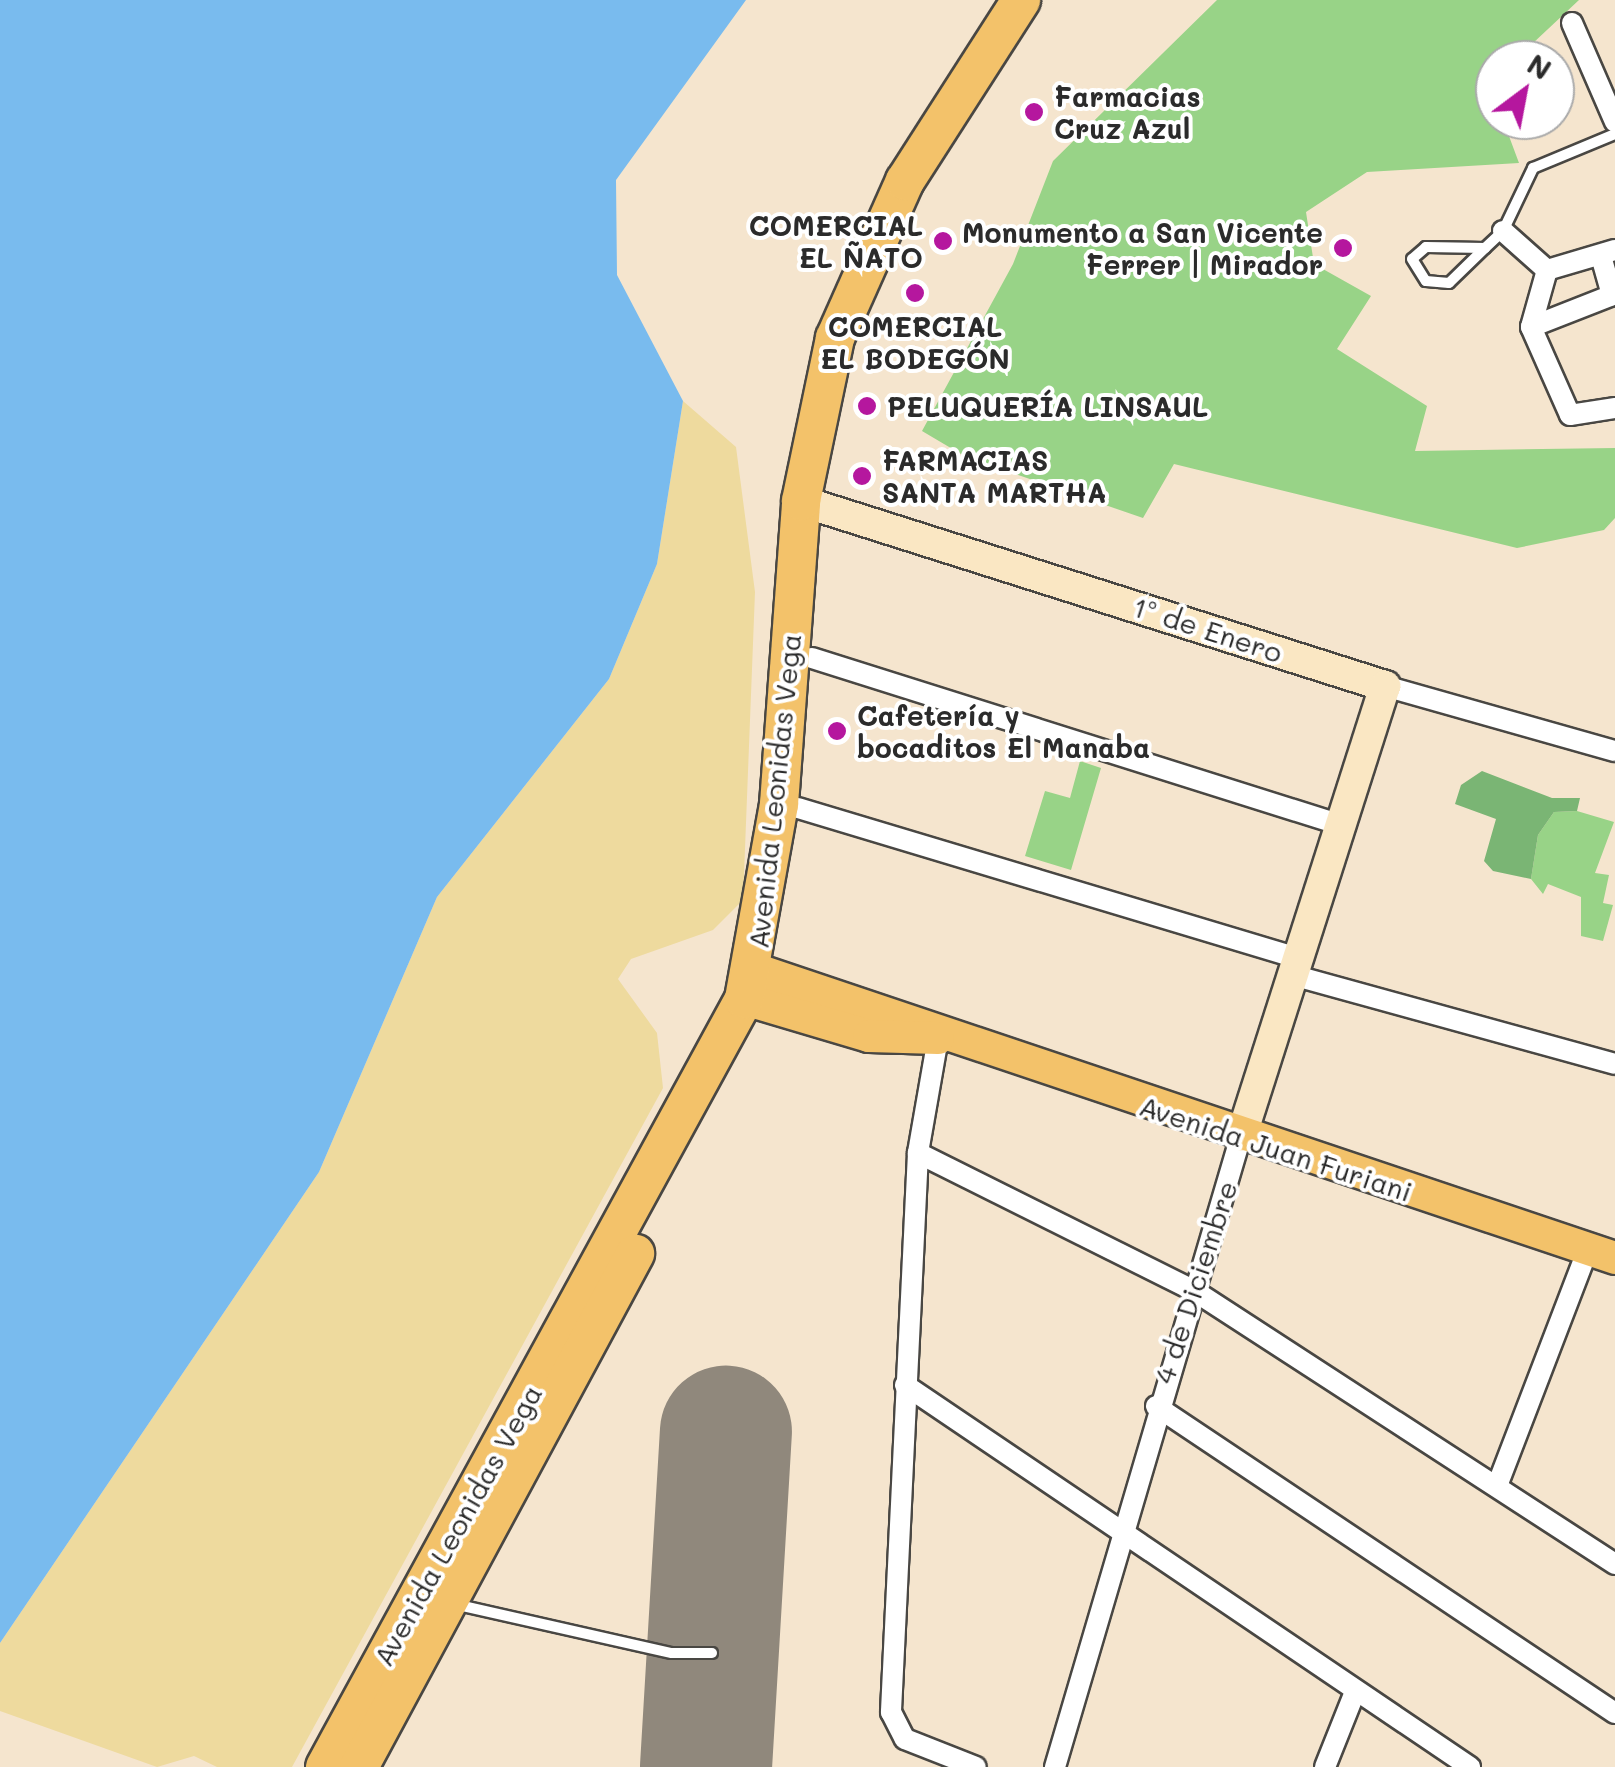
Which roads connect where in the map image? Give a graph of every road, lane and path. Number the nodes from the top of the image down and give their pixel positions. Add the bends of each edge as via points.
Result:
1 (1021, 0) edge
2 (1046, 0) edge
3 (1572, 23) dead end
4 (1615, 122) edge
5 (1615, 134) edge
6 (1503, 230) junction
7 (1484, 248) junction
8 (1610, 256) edge
9 (1548, 270) junction
10 (1613, 295) edge
11 (1531, 327) junction
12 (1615, 408) edge
13 (811, 503) junction
14 (812, 658) junction
15 (1385, 686) junction
16 (1615, 751) edge
17 (798, 808) junction
18 (1341, 825) junction
19 (1298, 968) junction
20 (760, 987) junction
21 (938, 1038) junction
22 (1615, 1064) edge
23 (1240, 1136) junction
24 (918, 1152) junction
25 (1602, 1254) edge
26 (1193, 1290) junction
27 (905, 1385) junction
28 (1156, 1406) junction
29 (1496, 1486) junction
30 (1117, 1536) junction
31 (1615, 1564) edge
32 (449, 1602) junction
33 (712, 1653) dead end
34 (1355, 1692) junction
35 (1615, 1713) edge
36 (325, 1767) edge
37 (360, 1767) edge
38 (976, 1767) edge
39 (1055, 1767) edge
40 (1325, 1767) edge
41 (1470, 1767) edge

1 - 13 highway, Avenida Leonidas Vega via 926,144 850,296
2 - 13 highway, Avenida Leonidas Vega via 941,153 894,244 855,344
3 - 4 street
5 - 6 lane via 1533,168
6 - 7 lane
6 - 9 street
7 - 7 lane via 1426,247 1412,259 1426,281 1449,283
8 - 9 street
8 - 10 street
9 - 11 street
10 - 11 street
11 - 12 street via 1570,415
13 - 14 highway, Avenida Leonidas Vega
13 - 15 street, 1º de Enero
13 - 20 highway, Avenida Leonidas Vega
14 - 17 highway, Avenida Leonidas Vega
14 - 18 street
15 - 16 street, 1º de Enero
15 - 18 street, 4 de Diciembre
17 - 19 street
17 - 20 highway, Avenida Leonidas Vega
18 - 19 street, 4 de Diciembre
19 - 22 street
19 - 23 street, 4 de Diciembre
20 - 21 main road, Avenida Juan Furiani via 869,1036
20 - 32 highway, Avenida Leonidas Vega
20 - 36 highway, Avenida Leonidas Vega
21 - 23 main road, Avenida Juan Furiani
21 - 24 street
23 - 25 main road, Avenida Juan Furiani
23 - 26 street, 4 de Diciembre
24 - 26 street
24 - 27 street
25 - 29 street
26 - 28 street, 4 de Diciembre
26 - 29 street
27 - 30 street
27 - 38 street via 896,1732
28 - 30 street, 4 de Diciembre
28 - 35 street
29 - 31 street
30 - 34 street
30 - 39 street, 4 de Diciembre
32 - 33 lane via 672,1653
32 - 37 highway, Avenida Leonidas Vega
34 - 40 street
34 - 41 street

